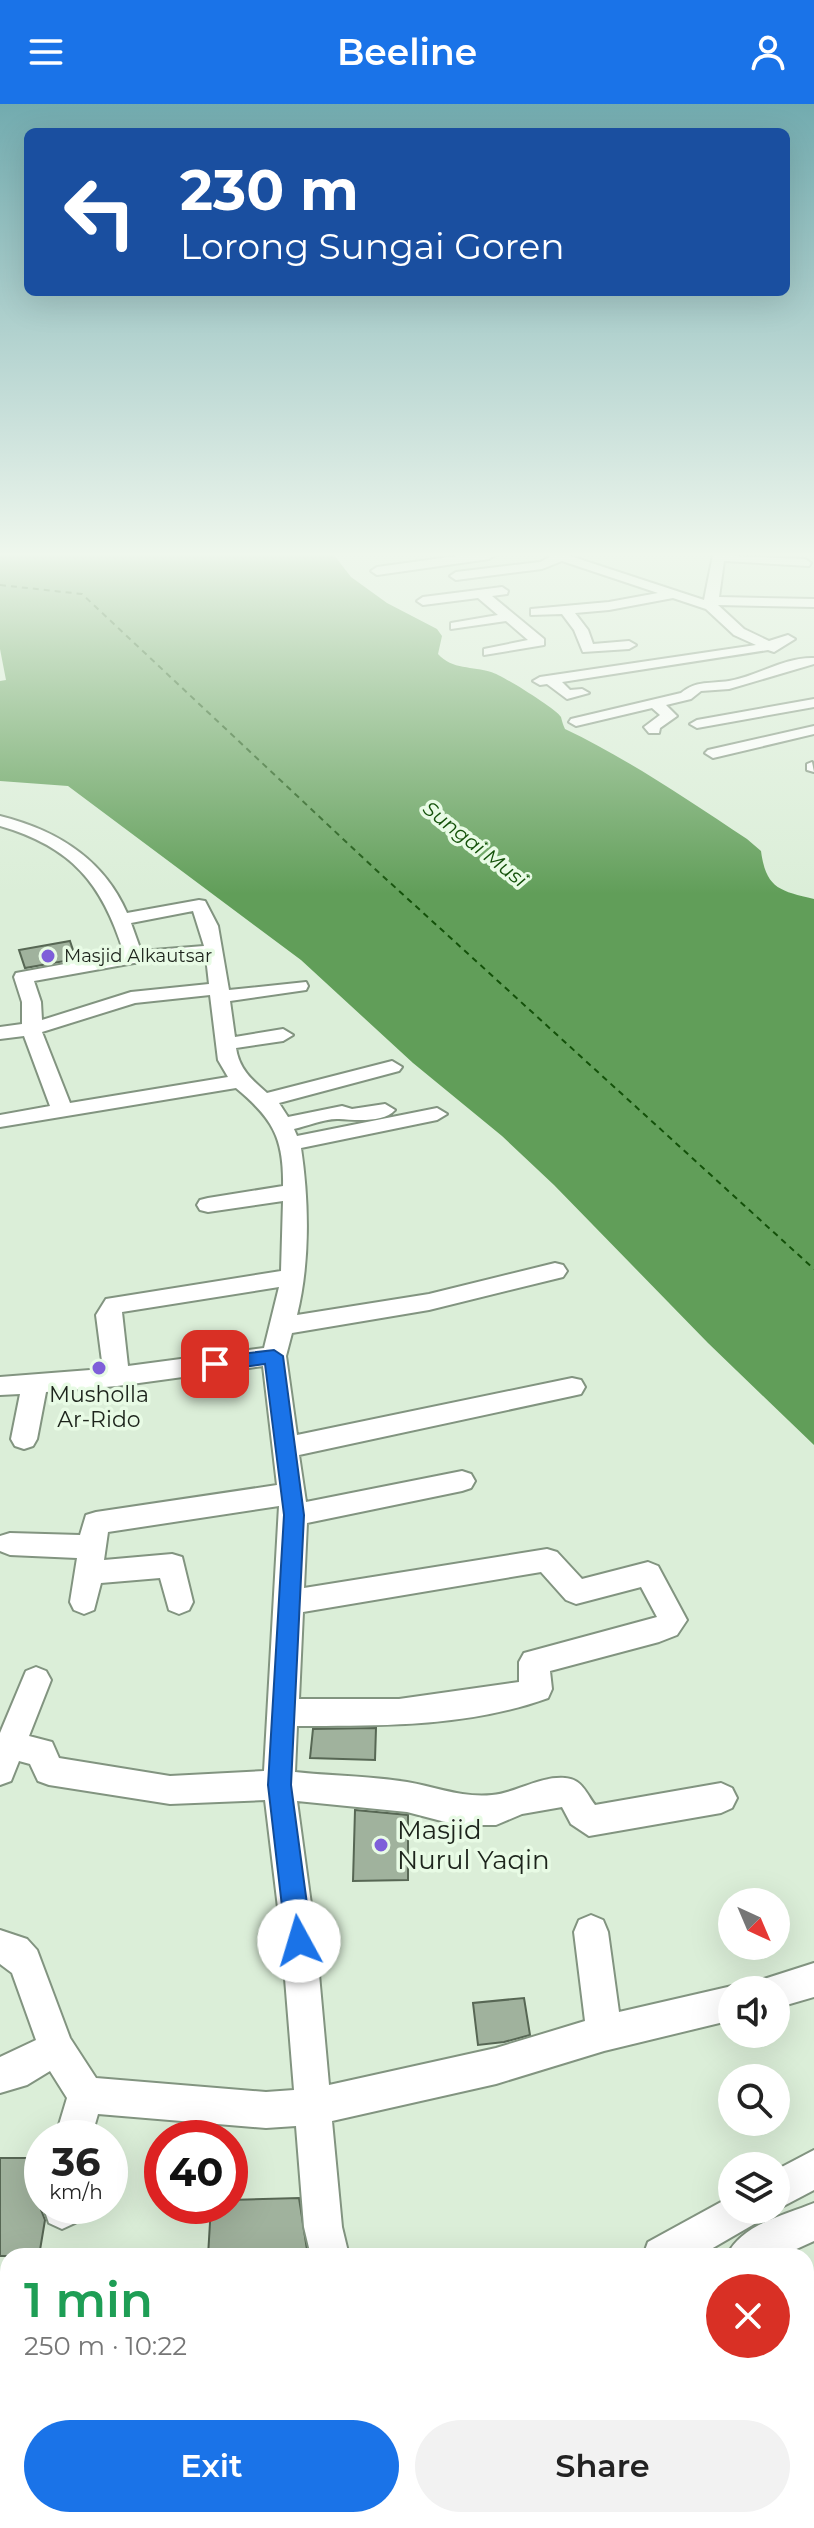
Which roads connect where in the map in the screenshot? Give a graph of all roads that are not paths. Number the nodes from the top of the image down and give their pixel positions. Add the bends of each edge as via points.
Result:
1 (623, 668) edge
2 (645, 668) edge
3 (782, 668) edge
4 (806, 672) edge
5 (770, 675) junction
6 (655, 680) dead end
7 (582, 693) dead end
8 (654, 703) junction
9 (814, 703) edge
10 (576, 722) dead end
11 (697, 724) dead end
12 (654, 730) dead end
13 (814, 730) edge
14 (713, 753) dead end
15 (0, 821) edge
16 (123, 919) junction
17 (214, 951) junction
18 (134, 957) junction
19 (299, 986) dead end
20 (219, 993) junction
21 (31, 1029) junction
22 (0, 1033) edge
23 (283, 1035) dead end
24 (226, 1052) junction
25 (392, 1067) dead end
26 (240, 1080) junction
27 (263, 1101) junction
28 (62, 1110) junction
29 (385, 1110) dead end
30 (437, 1114) dead end
31 (0, 1121) edge
32 (286, 1135) junction
33 (295, 1192) junction
34 (208, 1205) dead end
35 (292, 1271) junction
36 (555, 1271) dead end
37 (282, 1326) junction
38 (274, 1356) junction
39 (117, 1377) junction
40 (35, 1382) junction
41 (0, 1386) edge
42 (572, 1387) dead end
43 (24, 1439) dead end
44 (289, 1477) junction
45 (462, 1481) dead end
46 (10, 1544) dead end
47 (90, 1560) junction
48 (84, 1602) dead end
49 (179, 1602) dead end
50 (290, 1602) junction
51 (36, 1680) dead end
52 (282, 1713) junction
53 (6, 1758) edge
54 (279, 1785) junction
55 (721, 1798) dead end
56 (591, 1932) dead end
57 (0, 1947) edge
58 (814, 1980) edge
59 (790, 1987) edge
60 (718, 2006) edge
61 (604, 2033) junction
62 (56, 2048) junction
63 (0, 2075) edge
64 (86, 2095) junction
65 (313, 2107) junction
66 (78, 2120) edge
67 (814, 2169) edge
68 (790, 2183) edge
69 (814, 2222) edge
70 (718, 2224) edge
71 (328, 2248) edge
72 (676, 2248) edge
73 (756, 2248) edge

1 - 7 street via 546,680 567,695
2 - 6 street
3 - 5 street
4 - 5 street
5 - 8 street via 702,686 686,696
8 - 10 street
8 - 12 street via 670,716 651,727
9 - 11 street
13 - 14 street
15 - 16 street via 78,857 104,884
16 - 17 street via 199,905
16 - 18 street
17 - 18 street
17 - 20 street
18 - 21 street via 23,977 32,994
19 - 20 street
20 - 21 street via 131,998
20 - 24 street
21 - 22 street
21 - 28 street
23 - 24 street
24 - 26 street
25 - 27 street
26 - 27 street
26 - 28 street
27 - 32 street
28 - 31 street
29 - 32 street via 349,1116 339,1112
30 - 32 street
32 - 33 street
33 - 34 street
33 - 35 street
35 - 37 street
35 - 39 street via 114,1305 108,1315
36 - 37 street via 429,1302
37 - 38 street
38 - 39 street
38 - 44 street
39 - 40 street
40 - 41 street
40 - 43 street
42 - 44 street
44 - 45 street
44 - 47 street via 99,1522
44 - 50 street
46 - 47 street
47 - 48 street
47 - 49 street via 172,1565
50 - 52 street
50 - 52 street via 547,1560 576,1592 648,1574 673,1620 649,1633 534,1662 537,1689 519,1695 399,1712
51 - 53 street
52 - 54 street
53 - 54 street via 41,1752 49,1771 170,1790
54 - 55 street via 407,1797 453,1809 496,1810 569,1792 589,1821
54 - 65 street
56 - 61 street
57 - 62 street via 15,1951 25,1962
58 - 59 street
60 - 61 street
61 - 65 street via 496,2066
62 - 63 street
62 - 64 street
64 - 65 street via 266,2110
64 - 66 street
65 - 71 street
67 - 68 street
69 - 73 street
70 - 72 street

